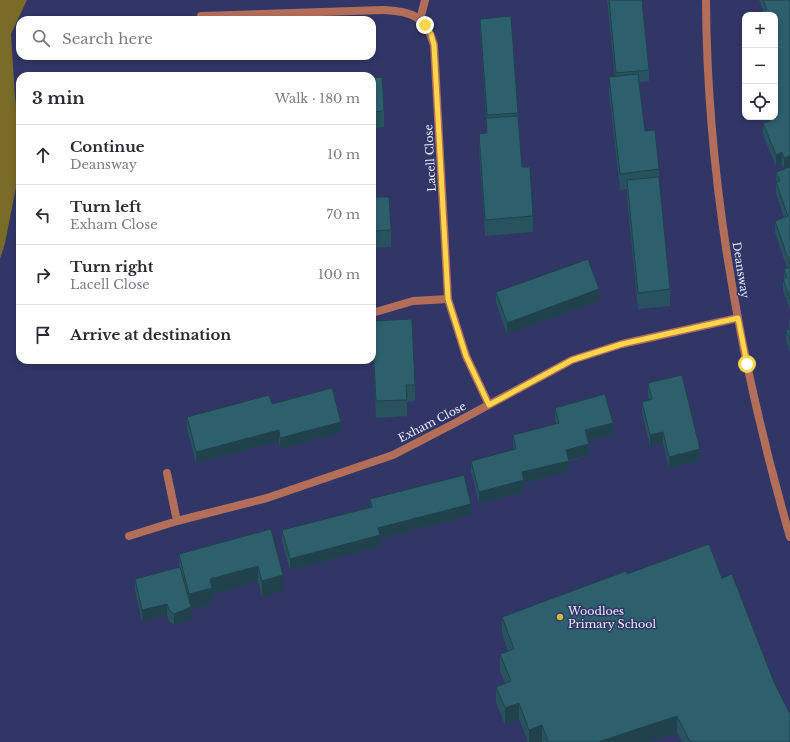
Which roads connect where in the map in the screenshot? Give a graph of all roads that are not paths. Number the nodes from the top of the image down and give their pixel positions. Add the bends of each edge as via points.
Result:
1 (425, 0) edge
2 (706, 0) edge
3 (201, 16) dead end
4 (420, 20) junction
5 (448, 299) junction
6 (376, 312) edge
7 (738, 318) junction
8 (489, 405) junction
9 (167, 473) dead end
10 (177, 521) junction
11 (129, 536) dead end
12 (790, 538) edge

1 - 4 street
2 - 7 street, Deansway via 706,36 716,165 726,252
3 - 4 street, Lacell Close via 384,10 408,12
4 - 5 street, Lacell Close via 431,34 434,45
5 - 6 street via 413,301
5 - 8 street, Lacell Close via 466,356
7 - 8 street, Exham Close via 622,344 572,360
7 - 12 street, Deansway via 756,405
8 - 10 street, Exham Close via 393,455 267,498
9 - 10 street
10 - 11 street, Exham Close

